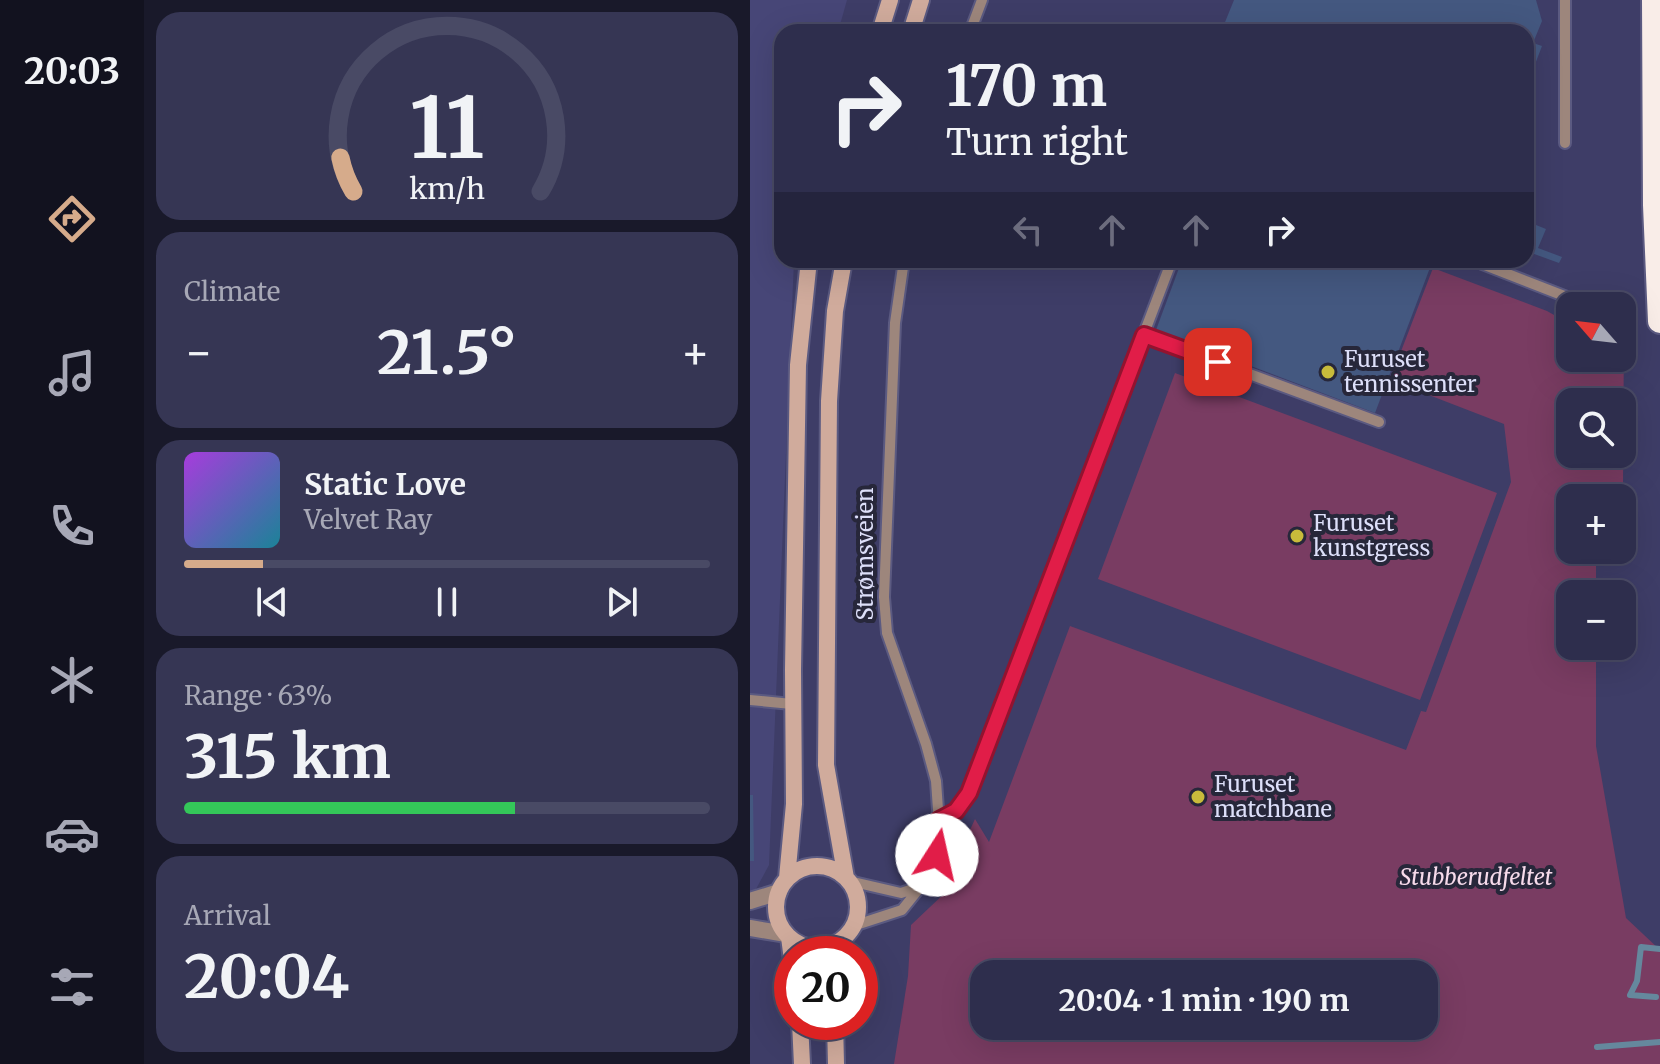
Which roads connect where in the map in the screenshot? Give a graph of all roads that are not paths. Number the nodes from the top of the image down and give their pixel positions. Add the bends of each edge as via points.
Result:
1 (890, 0) edge
2 (921, 0) edge
3 (982, 0) edge
4 (1565, 0) edge
5 (1654, 0) edge
6 (882, 24) edge
7 (914, 24) edge
8 (973, 24) edge
9 (1565, 143) dead end
10 (808, 268) edge
11 (843, 268) edge
12 (903, 268) edge
13 (1169, 268) edge
14 (1493, 268) edge
15 (1556, 293) edge
16 (1660, 321) edge
17 (1144, 335) junction
18 (1379, 422) dead end
19 (750, 700) edge
20 (792, 704) junction
21 (939, 820) junction
22 (848, 880) junction
23 (783, 885) junction
24 (924, 885) junction
25 (750, 901) edge
26 (750, 928) edge
27 (852, 929) junction
28 (787, 936) joint
29 (842, 936) edge
30 (850, 936) edge
31 (801, 1040) edge
32 (835, 1040) edge
33 (802, 1064) edge
34 (836, 1064) edge

1 - 6 main road
2 - 7 main road
3 - 8 lane
4 - 9 lane
5 - 16 highway
10 - 20 main road via 798,365
11 - 22 main road, Strømsveien via 829,401 826,765
12 - 21 lane, Strømsveien via 895,323 884,597 887,633 936,781
13 - 17 lane
14 - 15 lane
17 - 18 lane
17 - 21 lane via 969,793 956,811
19 - 20 lane
20 - 23 main road via 793,831
21 - 24 lane, Strømsveien via 937,855
22 - 23 main road via 816,866 796,872
22 - 24 lane via 901,893
22 - 27 main road via 858,903
23 - 25 street
23 - 28 main road via 776,914
24 - 27 lane, Strømsveien via 902,910
26 - 28 street
27 - 29 main road
27 - 30 main road
31 - 33 main road
32 - 34 main road

